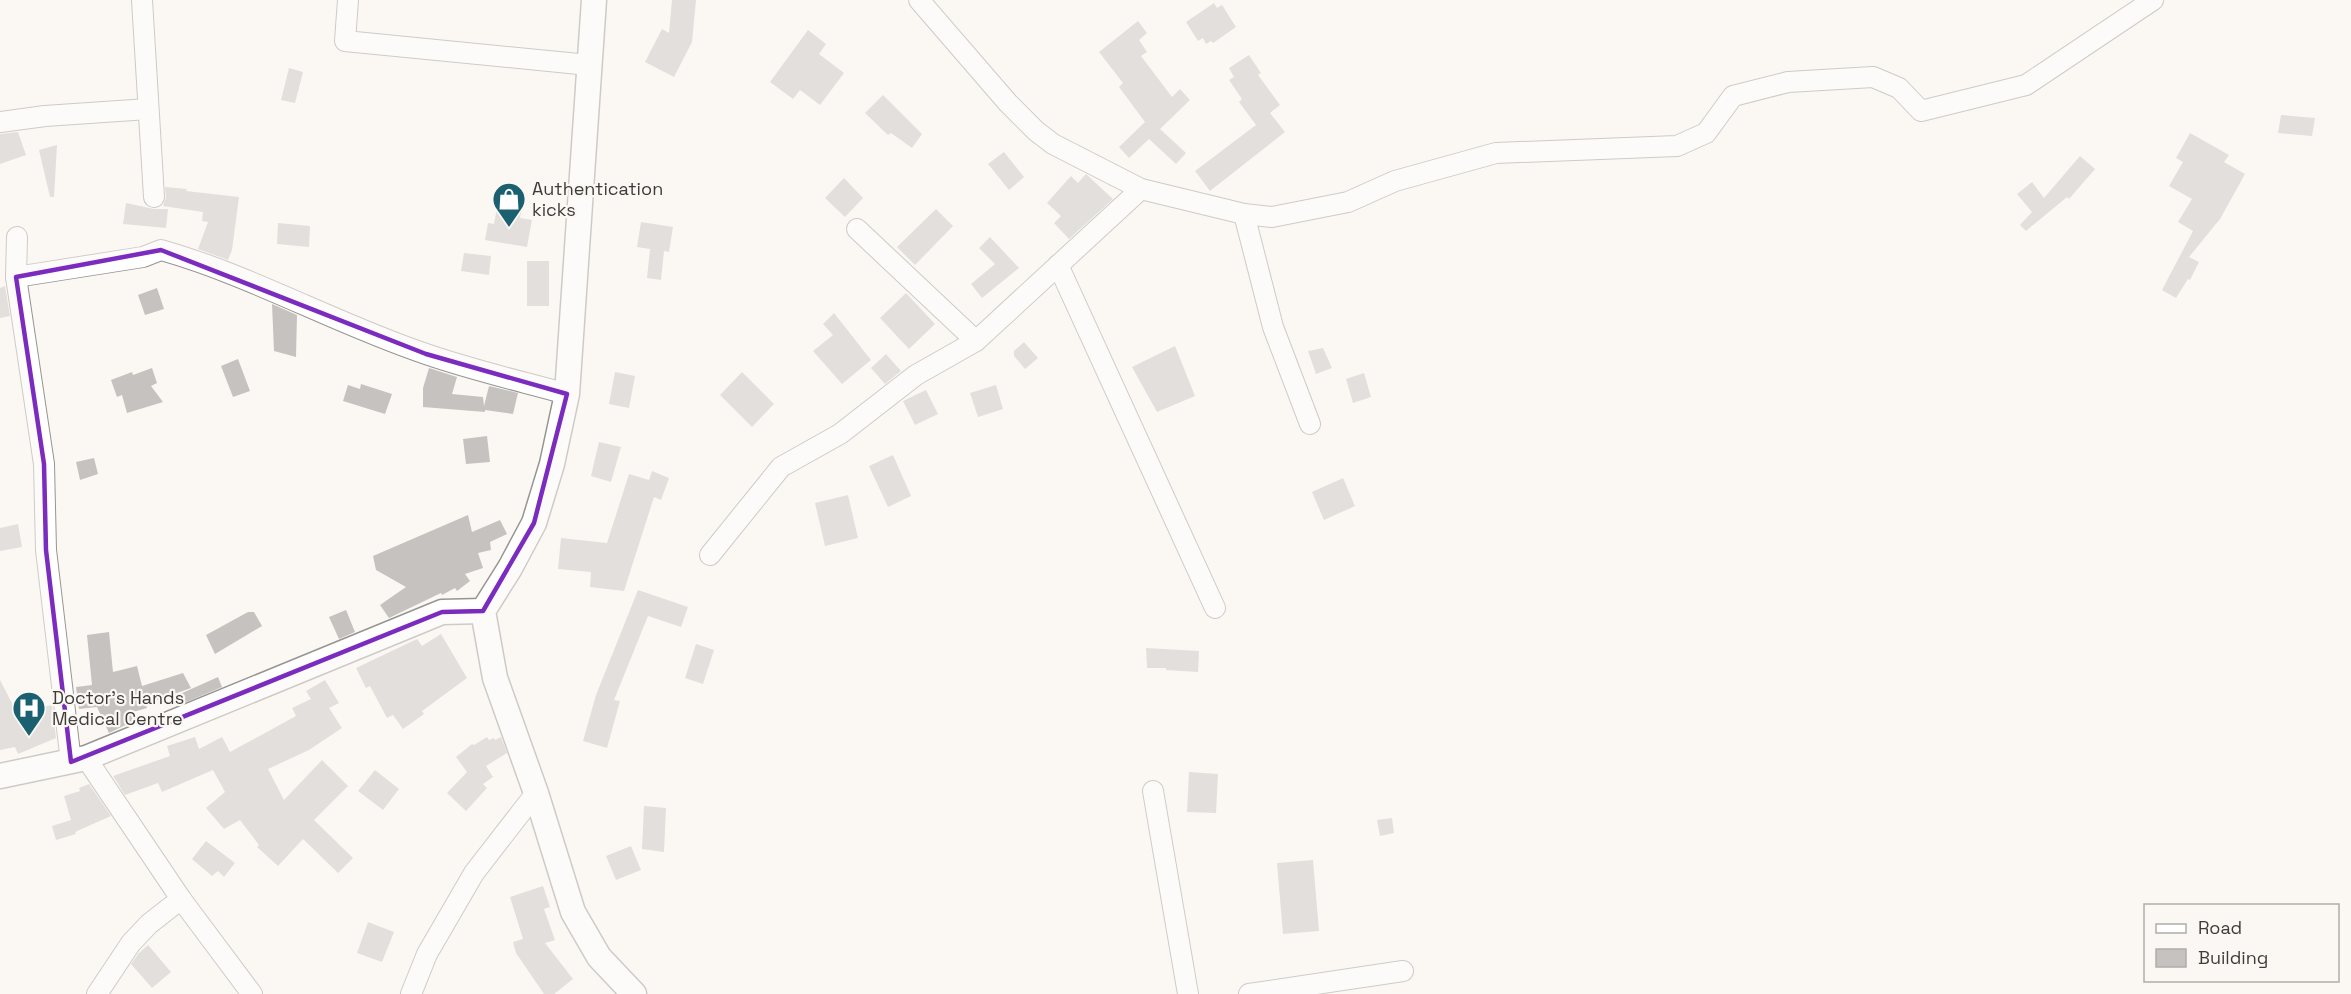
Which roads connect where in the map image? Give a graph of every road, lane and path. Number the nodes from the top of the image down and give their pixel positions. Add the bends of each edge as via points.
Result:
1 (142, 0) edge
2 (348, 0) edge
3 (594, 0) edge
4 (919, 0) edge
5 (2153, 0) edge
6 (588, 65) junction
7 (148, 109) junction
8 (0, 122) edge
9 (1141, 189) junction
10 (154, 196) dead end
11 (1244, 214) junction
12 (857, 229) dead end
13 (17, 237) dead end
14 (1058, 265) junction
15 (16, 277) junction
16 (976, 341) junction
17 (567, 394) junction
18 (1310, 424) dead end
19 (710, 555) dead end
20 (1215, 608) dead end
21 (483, 611) junction
22 (79, 760) junction
23 (0, 776) edge
24 (1153, 791) dead end
25 (536, 793) junction
26 (181, 899) junction
27 (1403, 971) dead end
28 (97, 994) edge
29 (252, 994) edge
30 (411, 994) edge
31 (634, 994) edge
32 (1188, 994) edge
33 (1249, 994) edge

1 - 7 street
2 - 6 street via 345,41
3 - 6 street
4 - 9 street via 1036,131 1070,154
5 - 11 street via 2026,85 1921,111 1899,88 1873,76 1788,82 1733,96 1706,133 1677,146 1496,153 1395,182 1348,202 1272,217
6 - 17 street
7 - 8 street
7 - 10 street
9 - 11 street
9 - 14 street
11 - 18 street via 1273,327
12 - 16 street
13 - 15 street
14 - 16 street
14 - 20 street
15 - 17 street via 143,257 161,250 244,279 426,354
15 - 22 street via 44,464 46,550
16 - 19 street via 916,375 840,434 781,467
17 - 21 street via 534,522
21 - 22 street via 442,612
21 - 25 street via 495,678
22 - 23 street
22 - 26 street
24 - 32 street
25 - 30 street via 474,873 427,954
25 - 31 street via 573,912 599,957
26 - 28 street via 131,943
26 - 29 street
27 - 33 street

